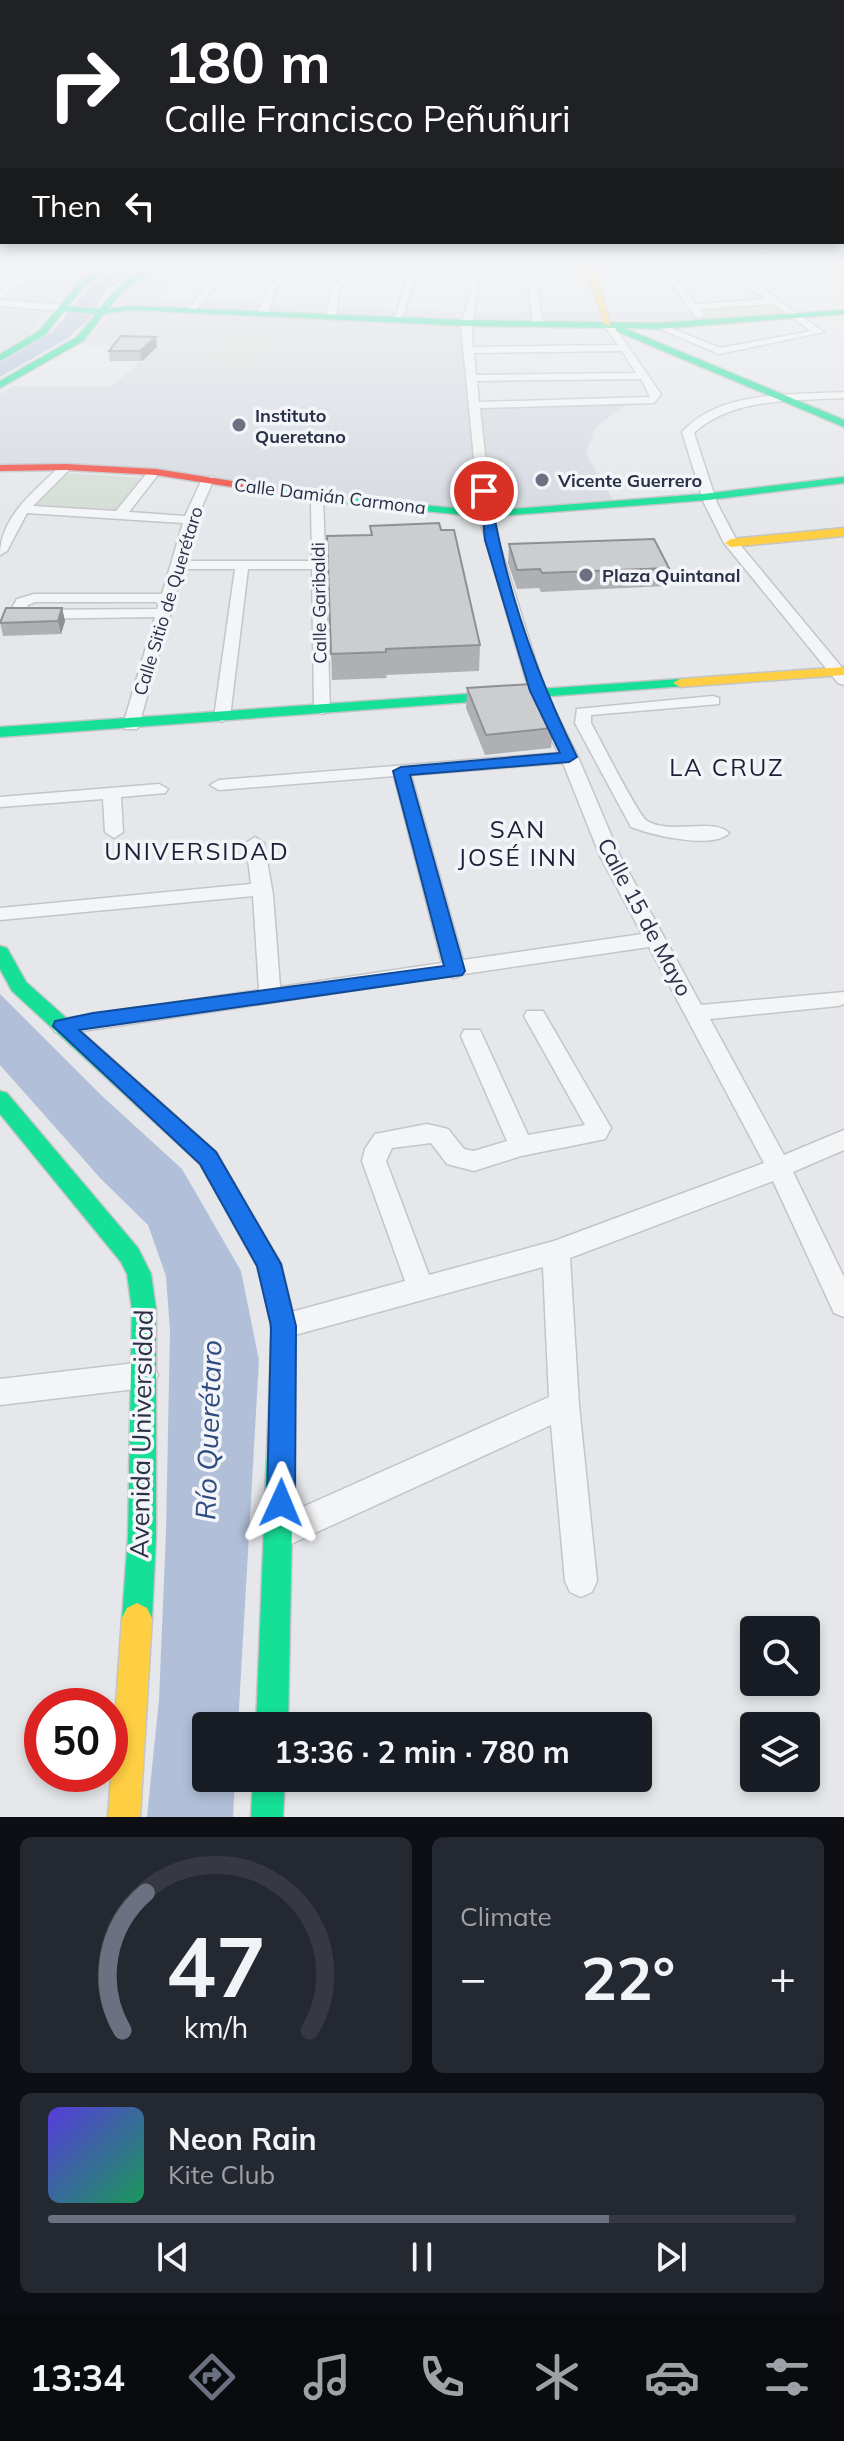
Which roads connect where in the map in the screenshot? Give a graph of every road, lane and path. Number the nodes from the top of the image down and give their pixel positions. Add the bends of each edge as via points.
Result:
1 (64, 350) edge
2 (468, 350) joint
3 (484, 350) edge
4 (624, 350) edge
5 (669, 350) edge
6 (643, 376) junction
7 (471, 378) junction
8 (0, 385) edge
9 (844, 395) edge
10 (785, 399) junction
11 (475, 405) junction
12 (844, 424) edge
13 (0, 469) edge
14 (64, 469) junction
15 (151, 476) junction
16 (844, 480) edge
17 (207, 482) junction
18 (708, 498) junction
19 (318, 500) junction
20 (23, 509) junction
21 (120, 515) junction
22 (486, 517) junction
23 (190, 520) junction
24 (844, 532) edge
25 (731, 543) junction
26 (0, 551) edge
27 (183, 564) junction
28 (242, 565) junction
29 (319, 565) junction
30 (137, 598) junction
31 (165, 605) junction
32 (133, 613) junction
33 (841, 674) edge
34 (537, 691) junction
35 (713, 701) dead end
36 (322, 709) junction
37 (222, 717) junction
38 (131, 725) junction
39 (0, 732) edge
40 (569, 757) junction
41 (401, 771) junction
42 (219, 785) dead end
43 (159, 789) dead end
44 (112, 793) junction
45 (620, 794) junction
46 (587, 799) junction
47 (0, 802) edge
48 (114, 832) dead end
49 (720, 833) dead end
50 (255, 843) dead end
51 (261, 889) junction
52 (0, 914) edge
53 (655, 939) junction
54 (0, 952) edge
55 (455, 971) junction
56 (270, 996) junction
57 (838, 998) dead end
58 (695, 1013) junction
59 (535, 1016) dead end
60 (63, 1026) junction
61 (472, 1036) dead end
62 (0, 1099) edge
63 (844, 1139) edge
64 (521, 1146) junction
65 (779, 1168) junction
66 (556, 1252) junction
67 (421, 1289) junction
68 (844, 1305) edge
69 (284, 1326) junction
70 (144, 1375) junction
71 (0, 1392) edge
72 (564, 1405) junction
73 (280, 1533) junction
74 (581, 1581) dead end
75 (273, 1712) edge
76 (268, 1792) edge
77 (124, 1817) edge
78 (267, 1817) edge

1 - 8 street
2 - 3 street
2 - 7 street, Calle 15 de Mayo
4 - 6 street
5 - 10 street
6 - 7 street
6 - 11 street via 656,394 654,400
7 - 11 street, Calle 15 de Mayo
9 - 10 street
10 - 12 street
10 - 18 street via 722,412 696,422 688,432
11 - 22 street, Calle 15 de Mayo
13 - 14 street, Calle Damián Carmona
14 - 15 street, Calle Damián Carmona
14 - 17 street, Calle Damián Carmona via 156,472
14 - 20 street
15 - 17 street, Calle Damián Carmona
15 - 21 street
16 - 18 street, Calle Damián Carmona
17 - 19 street, Calle Damián Carmona
17 - 23 street, Calle Sitio de Querétaro
18 - 22 street, Calle Damián Carmona
18 - 25 street
19 - 22 street, Calle Damián Carmona
19 - 29 street, Calle Garibaldi
20 - 21 street
20 - 26 street
21 - 23 street
22 - 34 street, Calle 15 de Mayo
23 - 27 street, Calle Sitio de Querétaro
24 - 25 street
25 - 33 street
27 - 28 street
27 - 31 street, Calle Sitio de Querétaro
28 - 29 street
28 - 37 street
29 - 36 street, Calle Garibaldi
30 - 31 street
30 - 32 street
30 - 32 street via 26,598 17,611
31 - 32 street
31 - 38 street, Calle Sitio de Querétaro
33 - 34 street
34 - 36 street
34 - 40 street, Calle 15 de Mayo
35 - 45 street via 583,712 583,723
36 - 37 street
37 - 38 street
38 - 39 street
40 - 41 street
40 - 46 street, Calle 15 de Mayo
41 - 42 street
41 - 55 street
43 - 44 street
44 - 47 street
44 - 48 street
45 - 46 street
45 - 49 street via 638,823 653,831
46 - 53 street, Calle 15 de Mayo via 610,856
50 - 51 street
51 - 52 street
51 - 56 street
53 - 55 street
53 - 58 street, Calle 15 de Mayo
54 - 60 street via 19,986
55 - 56 street
56 - 60 street
57 - 58 street
58 - 65 street, Calle 15 de Mayo
59 - 64 street via 599,1128
60 - 69 street via 208,1158 269,1264
61 - 64 street
62 - 70 street, Avenida Universidad via 130,1255 144,1309
63 - 65 street
64 - 67 street via 462,1160 439,1136 427,1133 384,1141 377,1149 374,1161
65 - 66 street
65 - 68 street, Calle 15 de Mayo
66 - 67 street
66 - 72 street
67 - 69 street
69 - 73 street
70 - 71 street
70 - 77 street, Avenida Universidad via 142,1536
72 - 73 street
72 - 74 street
73 - 75 street
76 - 78 street

